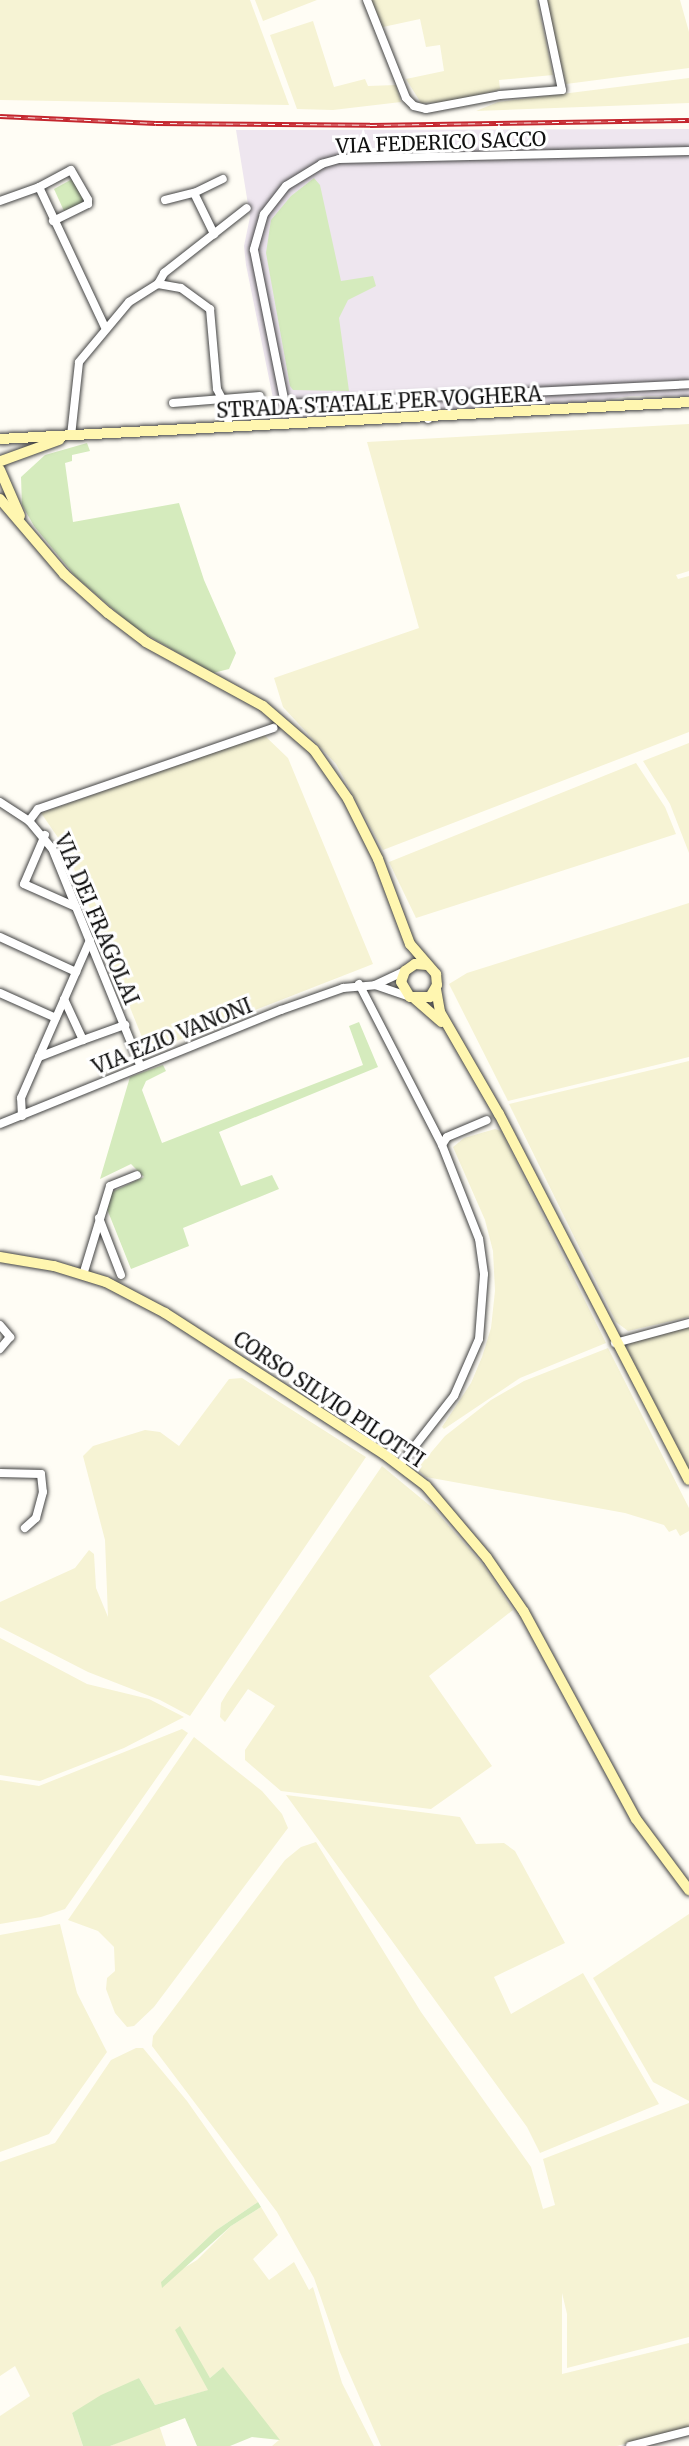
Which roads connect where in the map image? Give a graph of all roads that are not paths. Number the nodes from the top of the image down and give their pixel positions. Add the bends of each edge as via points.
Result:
1 (367, 0) edge
2 (543, 0) edge
3 (689, 151) edge
4 (223, 179) dead end
5 (39, 187) junction
6 (194, 193) junction
7 (165, 200) dead end
8 (0, 201) edge
9 (247, 208) dead end
10 (53, 221) junction
11 (214, 234) junction
12 (158, 284) junction
13 (105, 327) junction
14 (689, 384) edge
15 (260, 396) dead end
16 (427, 397) junction
17 (223, 400) junction
18 (689, 402) edge
19 (173, 403) dead end
20 (428, 419) junction
21 (229, 429) junction
22 (71, 436) junction
23 (0, 441) edge
24 (0, 464) edge
25 (0, 500) edge
26 (25, 524) junction
27 (273, 728) dead end
28 (0, 802) edge
29 (29, 821) junction
30 (45, 835) junction
31 (76, 907) junction
32 (405, 933) junction
33 (0, 937) edge
34 (90, 940) junction
35 (427, 965) junction
36 (405, 971) junction
37 (76, 972) junction
38 (358, 984) junction
39 (375, 985) junction
40 (436, 989) junction
41 (0, 993) edge
42 (412, 998) junction
43 (64, 999) junction
44 (56, 1018) junction
45 (124, 1025) junction
46 (451, 1033) junction
47 (83, 1041) junction
48 (39, 1057) junction
49 (141, 1066) junction
50 (22, 1116) junction
51 (487, 1120) dead end
52 (0, 1124) edge
53 (442, 1145) junction
54 (137, 1175) dead end
55 (99, 1217) junction
56 (0, 1257) edge
57 (83, 1275) junction
58 (121, 1275) dead end
59 (689, 1323) edge
60 (0, 1325) edge
61 (615, 1343) junction
62 (0, 1349) edge
63 (400, 1465) junction
64 (0, 1473) edge
65 (689, 1480) edge
66 (25, 1528) dead end
67 (689, 1890) edge
68 (689, 2431) edge
69 (630, 2446) edge

1 - 2 street via 406,98 414,106 426,109 500,95 562,90
3 - 16 street, VIA FEDERICO SACCO via 339,159 322,164 286,186 264,214 254,250 285,404
4 - 6 street
5 - 8 street
5 - 10 street
5 - 10 street via 71,170 88,200 88,204
6 - 7 street
6 - 11 street
9 - 11 street
10 - 13 street
11 - 12 street via 164,273
12 - 13 street via 138,295
12 - 17 street via 181,288 210,309 217,389
13 - 22 street via 79,362
14 - 16 street, VIA FEDERICO SACCO
15 - 17 street
16 - 20 street
17 - 19 street
17 - 21 street
18 - 20 main road, STRADA STATALE PER VOGHERA
20 - 21 main road, STRADA STATALE PER VOGHERA
21 - 22 main road, STRADA STATALE PER VOGHERA
22 - 23 main road, STRADA STATALE PER VOGHERA
22 - 24 main road, STRADA STATALE PER VOGHERA
23 - 24 main road
24 - 26 main road
25 - 26 main road
26 - 32 main road via 64,573 108,613 146,642 263,706 314,750 348,799 378,859
27 - 29 street via 38,809
28 - 29 street, VIA DEI FRAGOLAI
29 - 30 street, VIA DEI FRAGOLAI
30 - 31 street, VIA DEI FRAGOLAI
30 - 31 street via 24,884
31 - 34 street, VIA DEI FRAGOLAI
32 - 35 main road
32 - 36 main road
33 - 37 street
34 - 37 street
34 - 45 street, VIA DEI FRAGOLAI
35 - 36 main road via 415,964
35 - 40 main road via 436,974
36 - 39 street
36 - 42 main road via 401,982
37 - 43 street
38 - 39 street, VIA EZIO VANONI
38 - 49 street, VIA EZIO VANONI via 280,1010
38 - 53 street
39 - 42 street
40 - 42 main road via 430,997
40 - 46 main road via 440,1012
41 - 44 street
42 - 46 main road
43 - 44 street
43 - 47 street
44 - 48 street
45 - 47 street
45 - 49 street, VIA DEI FRAGOLAI
46 - 61 main road via 499,1114
47 - 48 street
48 - 50 street via 21,1098
49 - 50 street, VIA EZIO VANONI
50 - 52 street, VIA EZIO VANONI
51 - 53 street via 447,1137
53 - 63 street via 479,1239 484,1274 479,1339 454,1396
54 - 55 street via 110,1186
55 - 57 street
55 - 58 street
56 - 57 main road, CORSO SILVIO PILOTTI
57 - 63 main road, CORSO SILVIO PILOTTI via 106,1282 165,1313
59 - 61 street
60 - 62 street via 10,1337
61 - 65 main road
63 - 67 main road, CORSO SILVIO PILOTTI via 449,1510 488,1558 524,1612 636,1819
64 - 66 street via 41,1474 43,1492 36,1518
68 - 69 street

